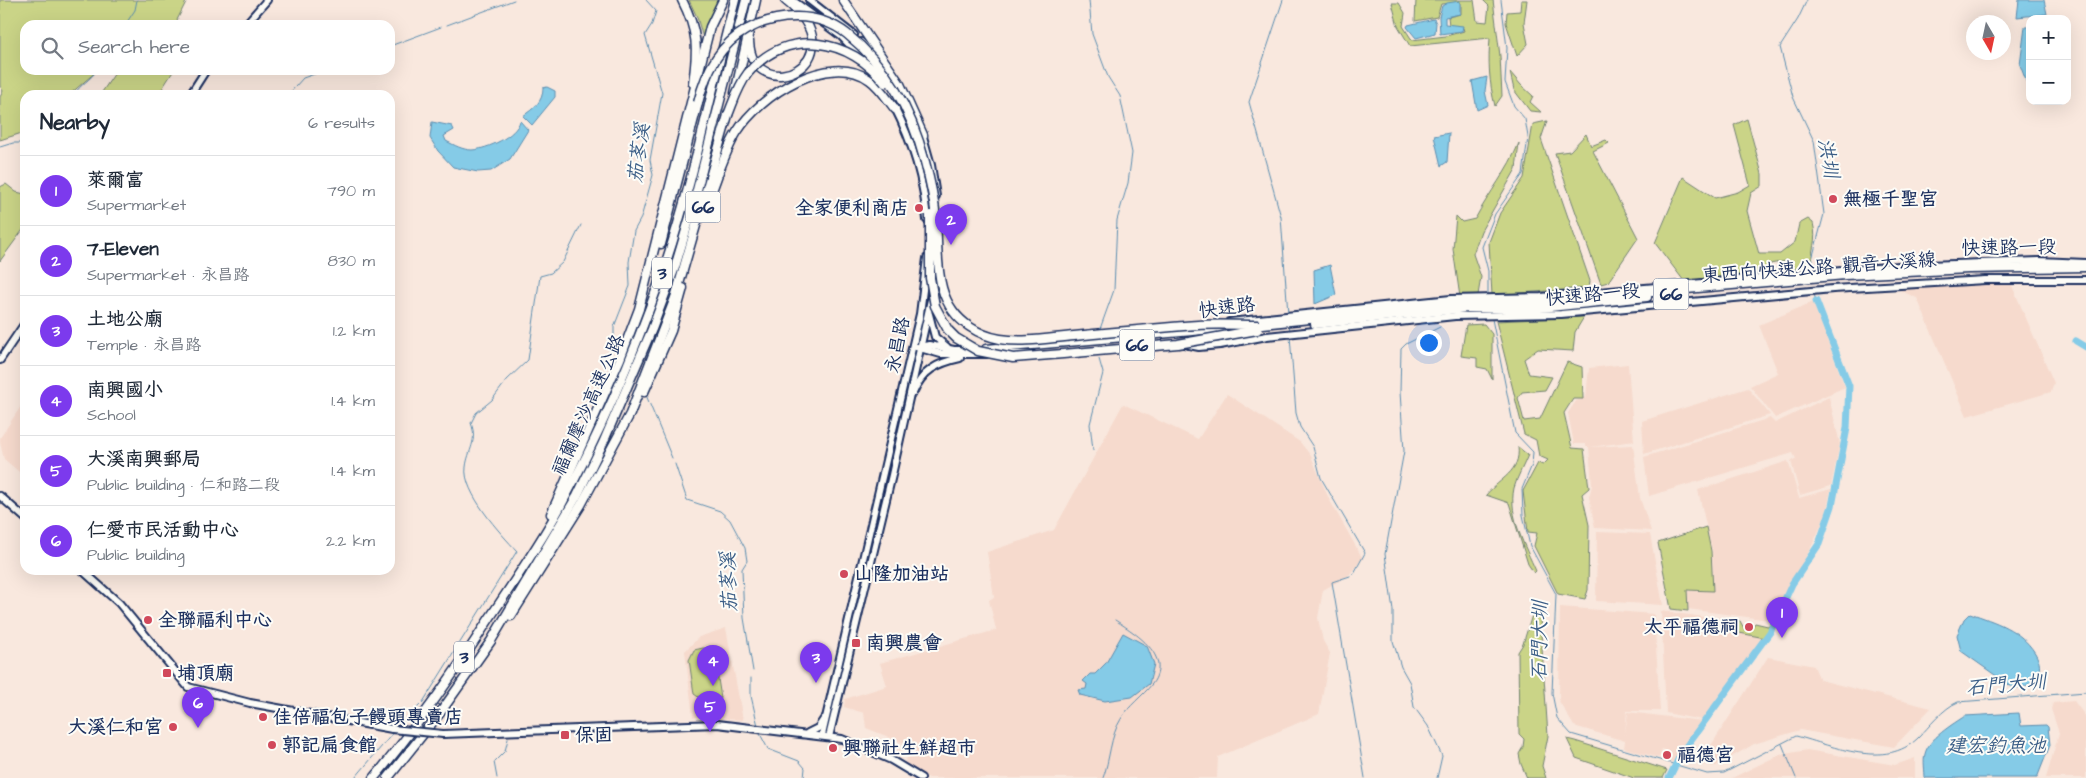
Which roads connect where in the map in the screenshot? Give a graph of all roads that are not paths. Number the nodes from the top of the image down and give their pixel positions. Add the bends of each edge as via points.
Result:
1 (267, 0) edge
2 (682, 0) edge
3 (723, 0) edge
4 (735, 0) edge
5 (746, 0) edge
6 (756, 0) edge
7 (785, 0) edge
8 (792, 0) edge
9 (810, 0) edge
10 (843, 0) edge
11 (249, 20) edge
12 (751, 22) junction
13 (203, 75) edge
14 (193, 90) edge
15 (895, 109) junction
16 (689, 114) junction
17 (922, 135) junction
18 (713, 188) junction
19 (2086, 263) edge
20 (2086, 267) edge
21 (2086, 272) edge
22 (2086, 280) edge
23 (1498, 298) joint
24 (929, 308) junction
25 (639, 309) junction
26 (1499, 315) joint
27 (1258, 327) junction
28 (20, 330) edge
29 (1106, 341) junction
30 (917, 347) junction
31 (986, 349) junction
32 (961, 350) junction
33 (1006, 353) junction
34 (1044, 353) junction
35 (974, 356) junction
36 (1059, 358) dead end
37 (0, 360) edge
38 (906, 408) junction
39 (630, 414) junction
40 (0, 496) edge
41 (20, 514) edge
42 (546, 530) junction
43 (88, 575) edge
44 (491, 641) junction
45 (828, 711) junction
46 (834, 718) junction
47 (805, 734) junction
48 (826, 736) junction
49 (842, 739) junction
50 (374, 778) edge
51 (388, 778) edge
52 (921, 778) edge

1 - 11 main road
2 - 16 highway via 697,40
3 - 16 highway via 710,27
4 - 42 highway, 福爾摩沙高速公路 / 3 via 697,155 662,274 629,361 594,438
5 - 44 highway, 福爾摩沙高速公路 / 3 via 690,217 652,329 607,434 576,496
6 - 12 highway
7 - 12 highway via 800,13 812,31 810,56 795,72 777,75 756,65 750,51
8 - 15 main road, 永昌路 via 841,36 878,80
9 - 17 main road, 永昌路 via 869,49 905,98
10 - 17 highway via 904,90
12 - 18 highway
13 - 14 main road
15 - 18 highway via 876,85 854,72 824,72 801,79 767,99 737,131
15 - 30 main road, 永昌路 via 918,169 927,220 924,293
16 - 25 highway
17 - 24 main road, 永昌路 via 932,165 940,236 940,256
18 - 39 highway via 671,331 645,391
19 - 23 main road, 快速路一段 / 66 via 2039,261 1899,266
20 - 27 highway, 東西向快速公路 觀音大溪線 / 66 via 1845,275 1539,302 1454,304
21 - 27 highway, 東西向快速公路 觀音大溪線 / 66 via 1846,280 1540,308 1461,309
22 - 26 main road, 快速路一段 / 66 via 1985,280 1818,290 1561,314
23 - 31 main road, 快速路 / 66 via 1450,299
24 - 30 main road, 永昌路
24 - 32 main road via 935,337 948,347
25 - 27 highway, 66, bridge via 664,233 702,87 717,55 756,25 781,18 806,17 828,22 853,39 901,98 918,136 927,170 936,219 938,273 942,290 950,308 967,325 984,334 1014,340 1200,325
25 - 42 highway
26 - 34 main road, 快速路 / 66 via 1455,316 1267,336 1202,347 1159,343
27 - 29 highway, bridge
27 - 39 highway, 66, bridge via 1178,344 1013,358 990,355 965,344 948,330 935,306 930,278 931,220 927,186 914,138 887,85 866,62 841,48 814,43 783,47 758,63 739,87 674,298
28 - 37 main road
29 - 31 highway
29 - 33 highway
30 - 32 main road, 快速路 via 928,345
30 - 35 main road via 927,352
30 - 38 main road, 永昌路
30 - 45 main road, 永昌路
31 - 32 main road, 快速路 / 66
33 - 34 main road, 快速路 / 66
33 - 35 main road, 快速路 / 66
34 - 36 main road
35 - 38 main road via 945,361 929,370 918,382
38 - 46 main road, 永昌路
39 - 44 highway via 581,505 514,612
40 - 41 main road
42 - 50 highway, 福爾摩沙高速公路 / 3 via 474,643 407,739
43 - 47 main road, bridge via 119,603 188,687 250,703 392,729 443,734 703,724
44 - 51 highway, 福爾摩沙高速公路 / 3 via 440,713
45 - 47 main road via 818,728
45 - 48 main road, 永昌路
46 - 48 main road, 永昌路
46 - 49 main road via 837,733
47 - 48 main road
48 - 49 main road
49 - 52 main road via 891,760

